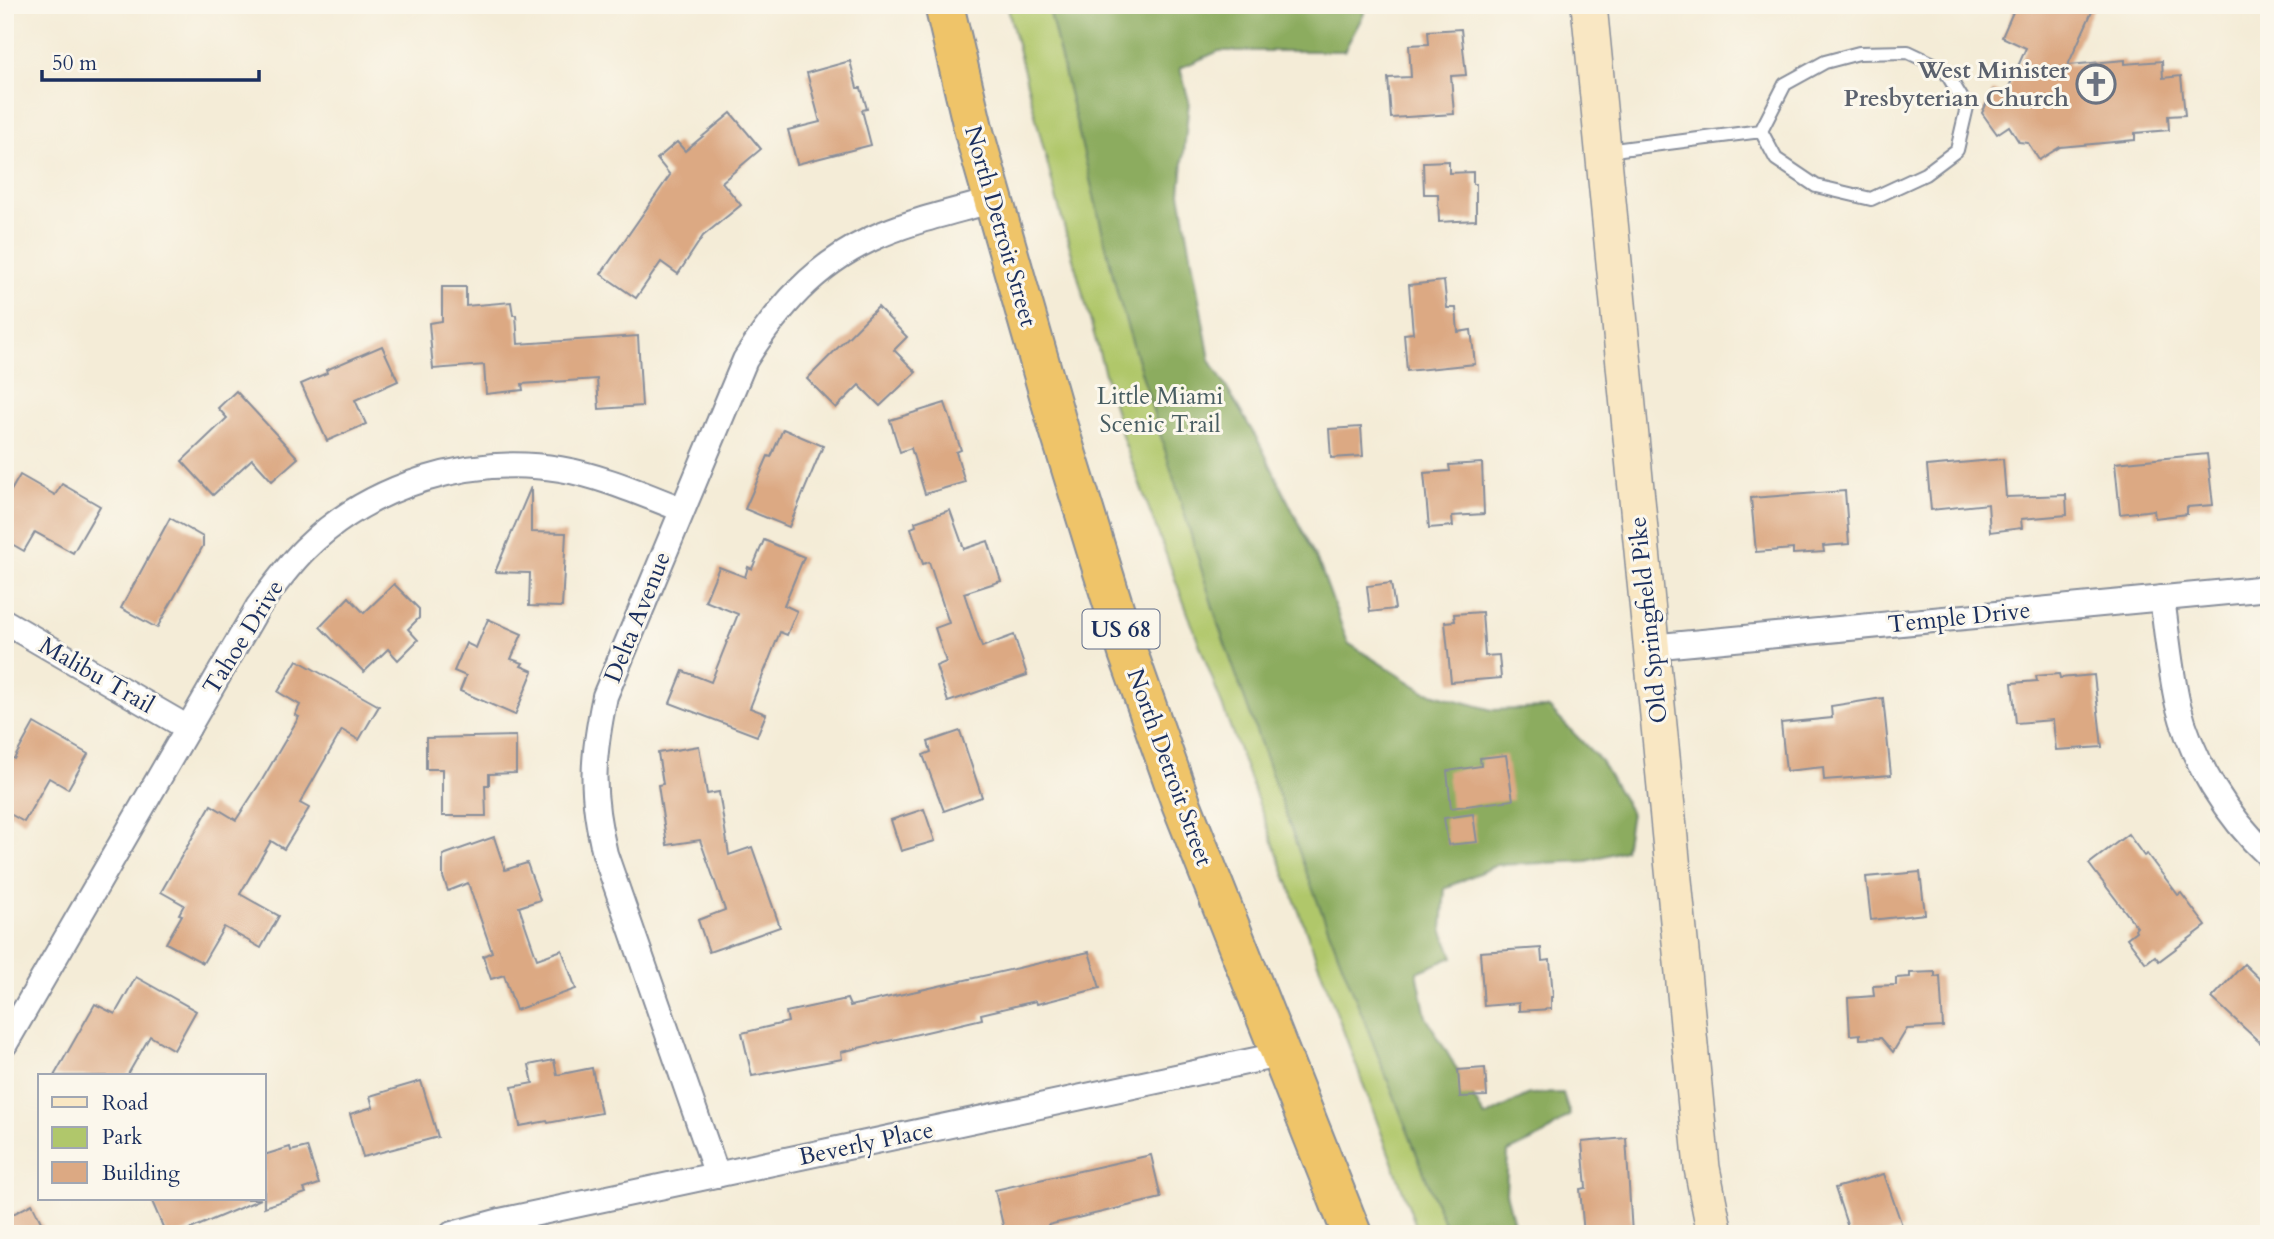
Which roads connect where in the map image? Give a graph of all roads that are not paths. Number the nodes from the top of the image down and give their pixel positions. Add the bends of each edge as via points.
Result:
1 (944, 5) edge
2 (1589, 5) edge
3 (1761, 131) junction
4 (1603, 151) junction
5 (994, 200) junction
6 (681, 509) junction
7 (2269, 588) edge
8 (2162, 598) junction
9 (5, 622) edge
10 (1650, 648) junction
11 (188, 728) junction
12 (2269, 856) edge
13 (5, 1044) edge
14 (1279, 1055) junction
15 (717, 1175) junction
16 (452, 1234) edge
17 (1352, 1234) edge
18 (1715, 1234) edge

1 - 5 highway, North Detroit Street / US 68
2 - 4 street, Old Springfield Pike
3 - 3 lane via 1786,84 1825,62 1859,53 1908,52 1944,69 1967,107 1957,150 1925,174 1871,199 1816,186 1776,159
3 - 4 lane
4 - 10 street, Old Springfield Pike
5 - 6 street, Delta Avenue via 871,239 793,294 745,359
5 - 14 highway, North Detroit Street / US 68 via 1128,653
6 - 11 street, Tahoe Drive via 600,478 528,466 454,472 389,492 335,524 284,571
6 - 15 street, Delta Avenue via 606,696 595,743 594,792 605,854
7 - 8 street, Temple Drive
8 - 10 street, Temple Drive
8 - 12 street via 2178,705 2190,739 2220,797
9 - 11 street, Malibu Trail
10 - 18 street, Old Springfield Pike via 1702,1168
11 - 13 street, Tahoe Drive
14 - 15 street, Beverly Place
14 - 17 highway, North Detroit Street / US 68
15 - 16 street, Beverly Place

